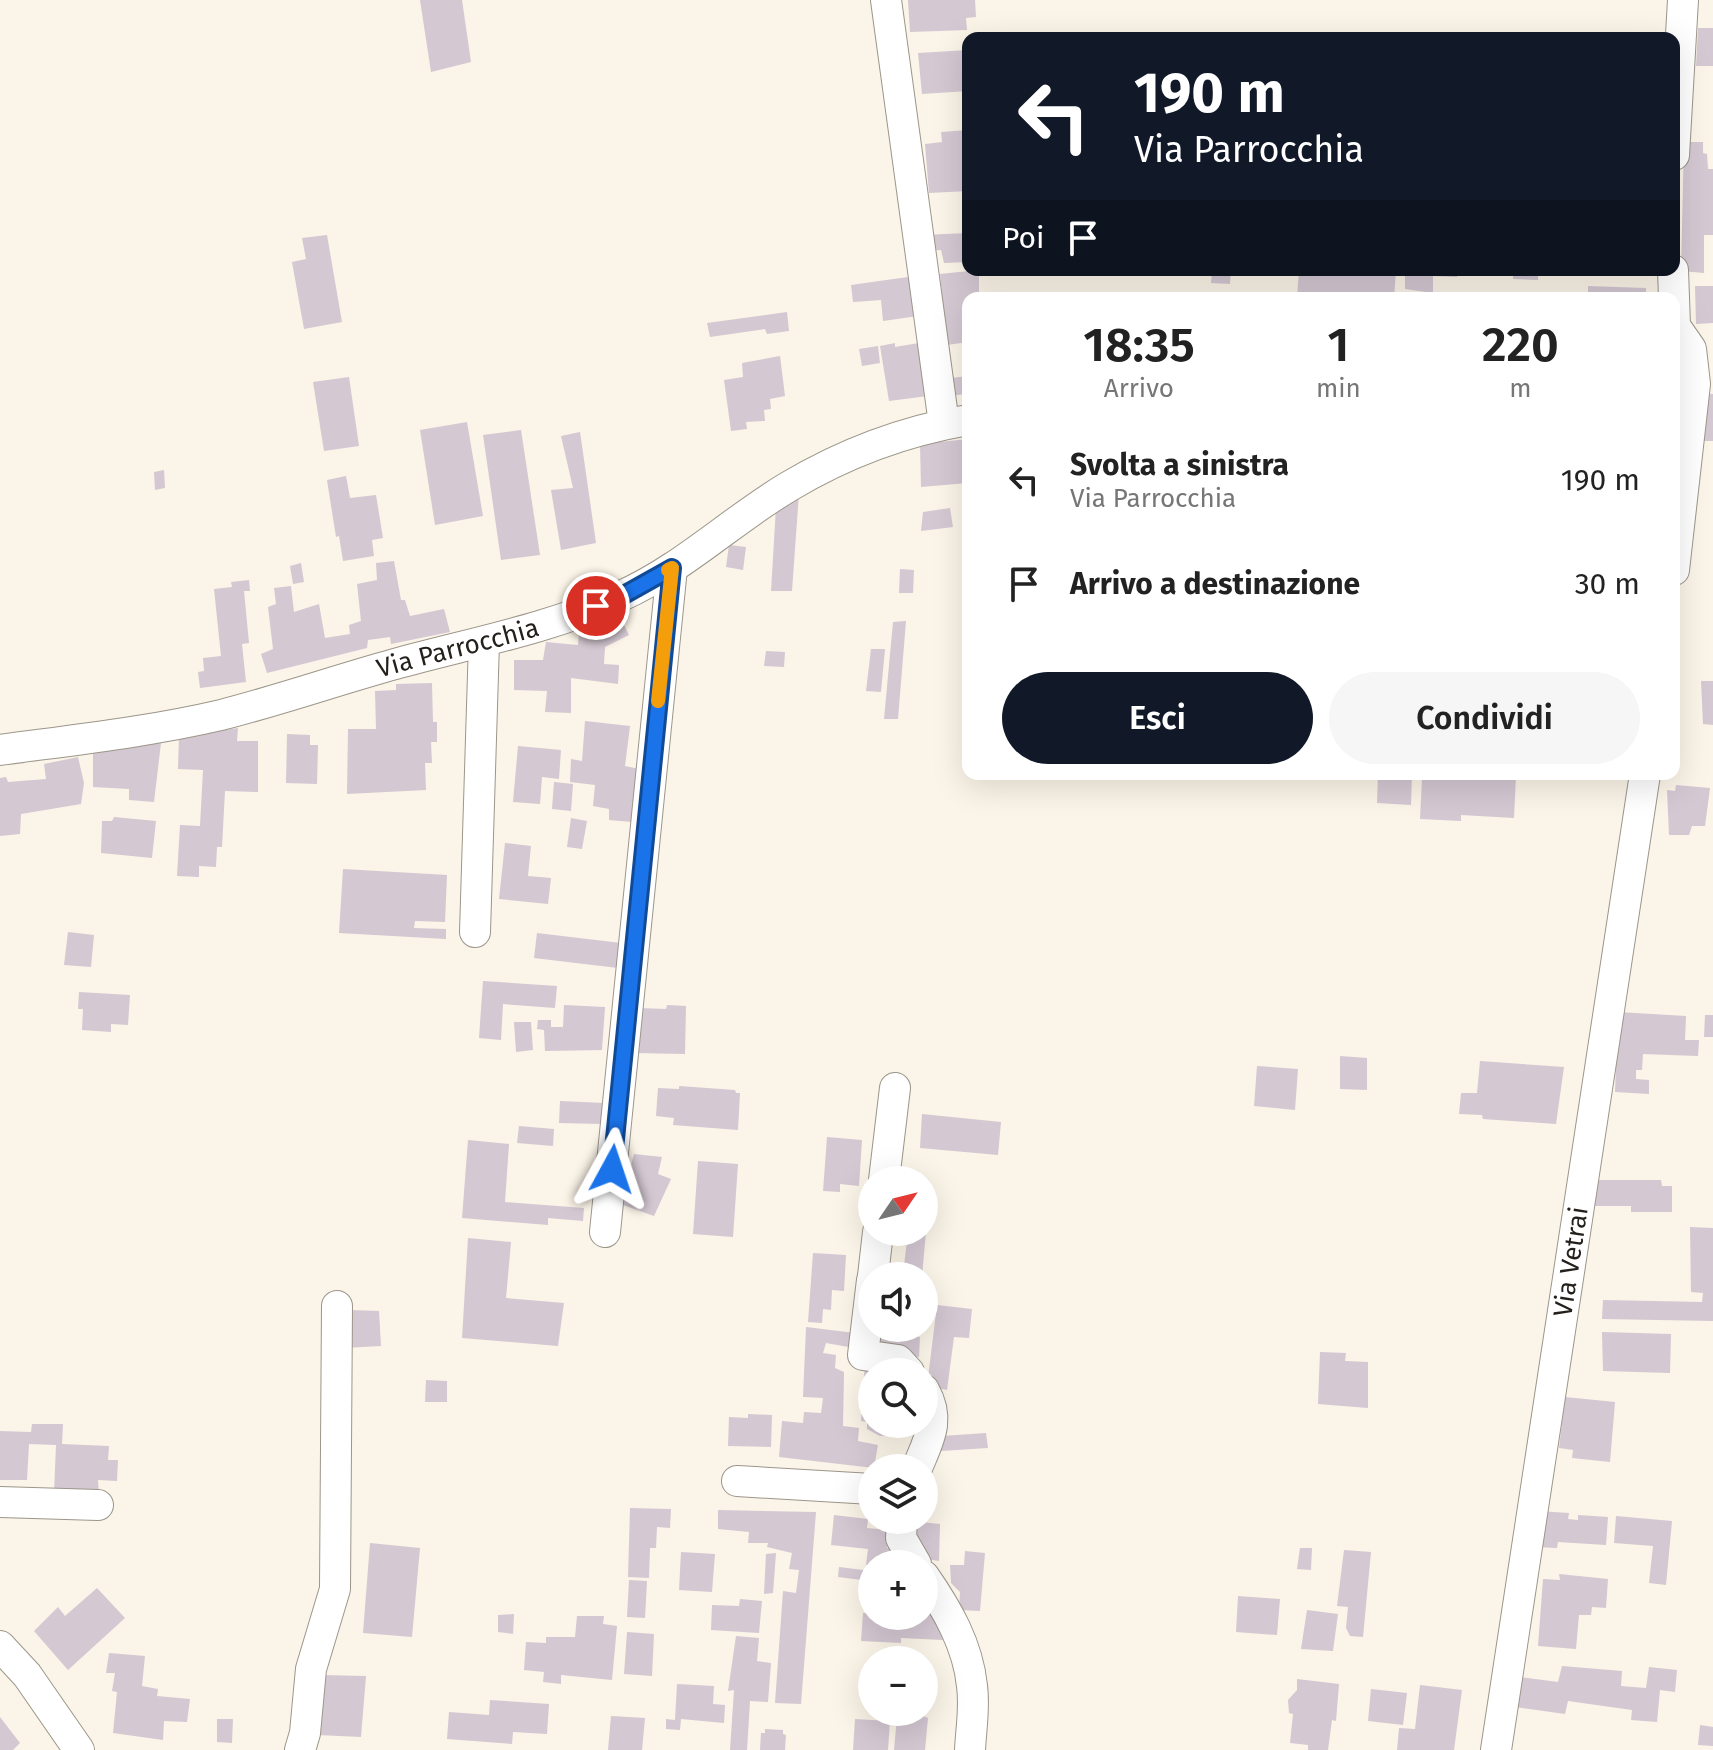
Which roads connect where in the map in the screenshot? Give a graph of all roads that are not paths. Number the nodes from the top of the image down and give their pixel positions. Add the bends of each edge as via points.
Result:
1 (886, 0) edge
2 (1683, 0) edge
3 (1680, 52) edge
4 (1680, 332) edge
5 (1693, 348) edge
6 (956, 422) edge
7 (1680, 517) edge
8 (672, 568) junction
9 (484, 642) junction
10 (0, 750) edge
11 (1644, 780) edge
12 (475, 932) dead end
13 (895, 1088) dead end
14 (886, 1166) edge
15 (605, 1232) dead end
16 (337, 1306) dead end
17 (865, 1342) edge
18 (884, 1358) edge
19 (737, 1481) dead end
20 (858, 1488) edge
21 (0, 1502) edge
22 (98, 1505) dead end
23 (938, 1598) edge
24 (0, 1646) edge
25 (79, 1750) edge
26 (300, 1750) edge
27 (970, 1750) edge
28 (1496, 1750) edge

1 - 6 street
2 - 3 street
4 - 5 street
5 - 7 street via 1695,384
6 - 8 street, Via Parrocchia via 838,460 787,488
8 - 9 street, Via Parrocchia via 622,596 545,626
8 - 15 street
9 - 10 street, Via Parrocchia via 220,715
9 - 12 street
11 - 28 street, Via Vetrai
13 - 14 street
16 - 26 street via 335,1589 311,1669
17 - 18 street via 863,1355
19 - 20 street
21 - 22 street
23 - 27 street via 967,1654 973,1688
24 - 25 street

